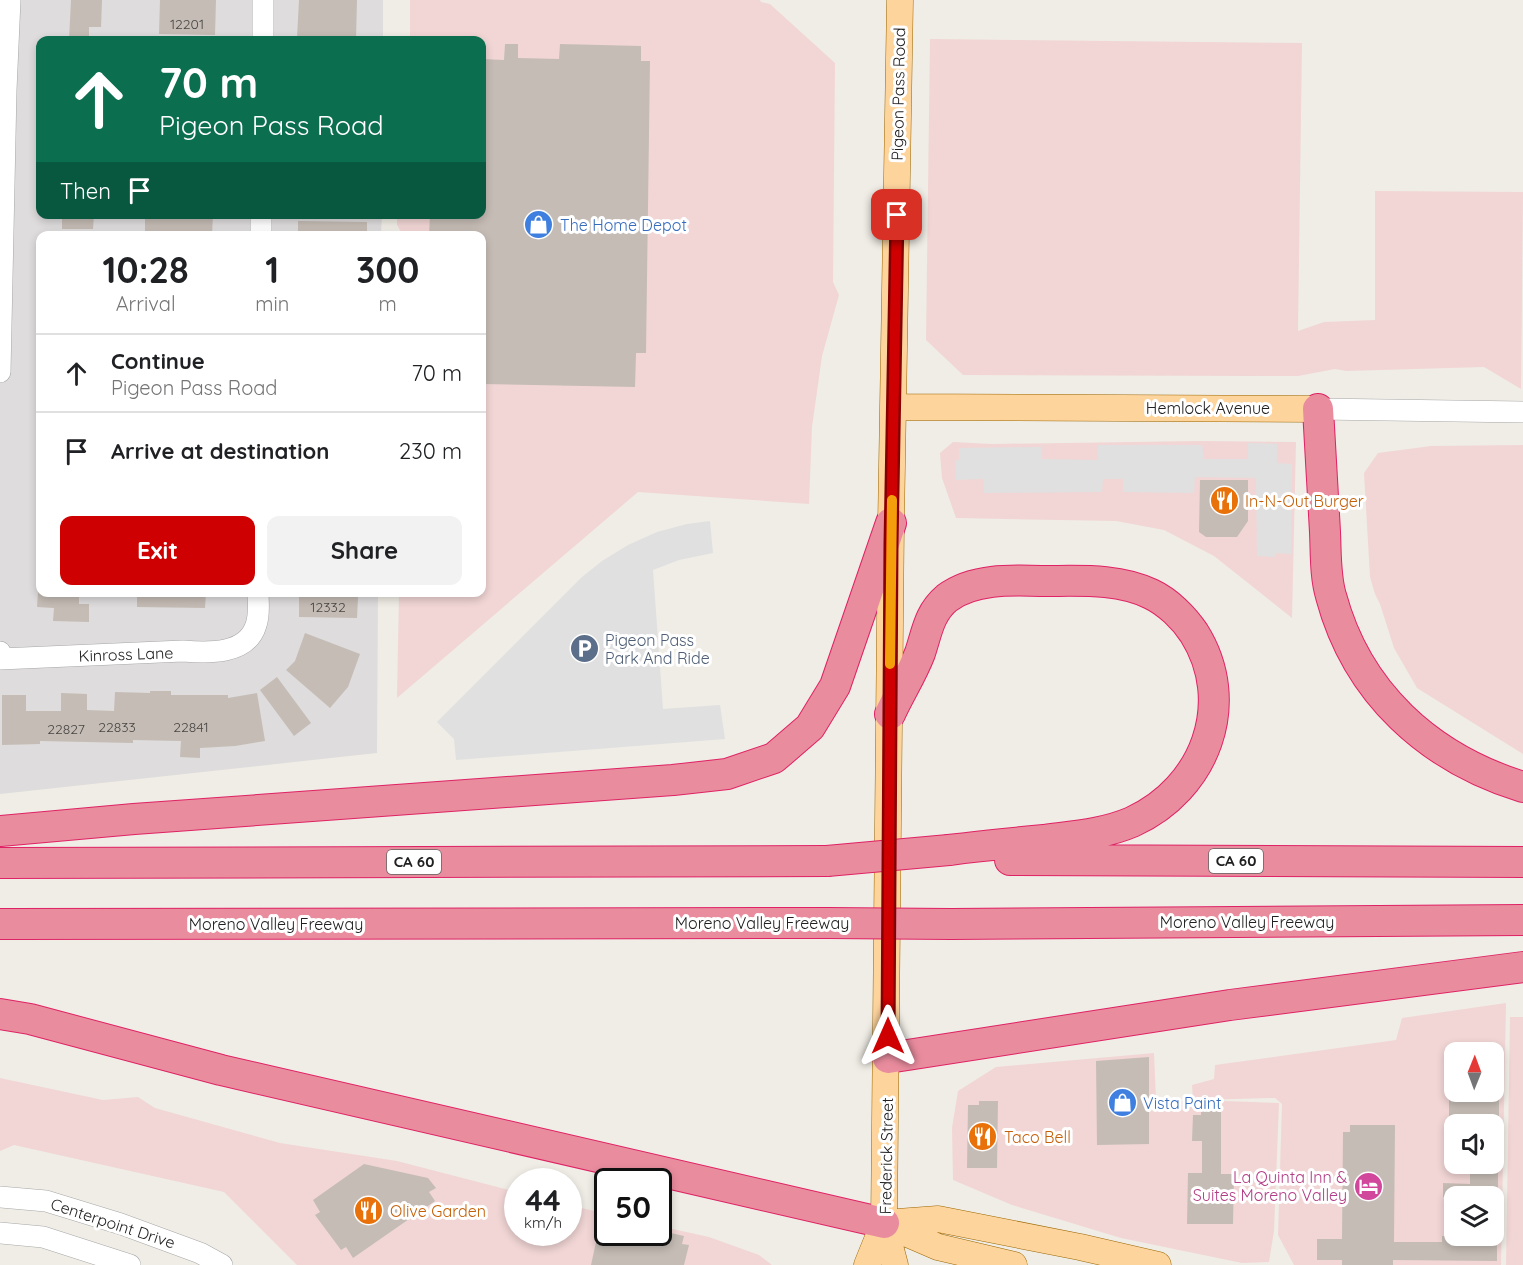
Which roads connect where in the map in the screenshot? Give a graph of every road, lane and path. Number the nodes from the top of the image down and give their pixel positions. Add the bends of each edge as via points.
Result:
1 (10, 0) edge
2 (263, 0) edge
3 (900, 0) edge
4 (263, 36) edge
5 (0, 372) edge
6 (893, 407) junction
7 (1318, 409) junction
8 (1523, 412) edge
9 (891, 524) junction
10 (258, 597) edge
11 (0, 652) edge
12 (0, 659) edge
13 (890, 714) junction
14 (1523, 787) edge
15 (0, 831) edge
16 (889, 837) joint
17 (949, 855) junction
18 (1523, 862) edge
19 (0, 863) edge
20 (1523, 920) edge
21 (0, 924) edge
22 (1523, 967) edge
23 (0, 1014) edge
24 (888, 1058) junction
25 (0, 1197) edge
26 (884, 1223) junction
27 (0, 1233) edge
28 (130, 1265) edge
29 (222, 1265) edge
30 (867, 1265) edge
31 (895, 1265) edge
32 (1014, 1265) edge
33 (1158, 1265) edge

1 - 5 street
2 - 4 street
3 - 6 main road, Pigeon Pass Road
6 - 7 main road, Hemlock Avenue
6 - 9 main road, Pigeon Pass Road
7 - 8 street, Hemlock Avenue
7 - 14 highway via 1330,594 1344,637 1394,710 1435,746 1491,777
9 - 13 main road, Pigeon Pass Road
9 - 15 highway via 836,686 810,727 774,758 727,774 673,780
10 - 12 street, Kinross Lane via 256,627 249,639 233,648 211,653
11 - 12 street
13 - 16 main road, Pigeon Pass Road
13 - 17 highway via 920,653 936,608 948,597 983,583 1033,580 1130,586 1174,610 1203,648 1213,678 1209,735 1187,780 1154,811 1107,831
16 - 24 main road, Frederick Street
17 - 18 highway, CA 60
17 - 19 highway, CA 60, bridge via 827,861
20 - 21 highway, Moreno Valley Freeway, bridge
22 - 24 highway via 1230,1005
23 - 26 highway via 221,1070
24 - 26 main road, Frederick Street
25 - 29 street, Centerpoint Drive via 46,1201 200,1252
26 - 30 main road, Frederick Street
26 - 31 main road, Frederick Street
26 - 32 main road via 938,1247
26 - 33 main road via 938,1219
27 - 28 street, Centerpoint Drive via 43,1237

